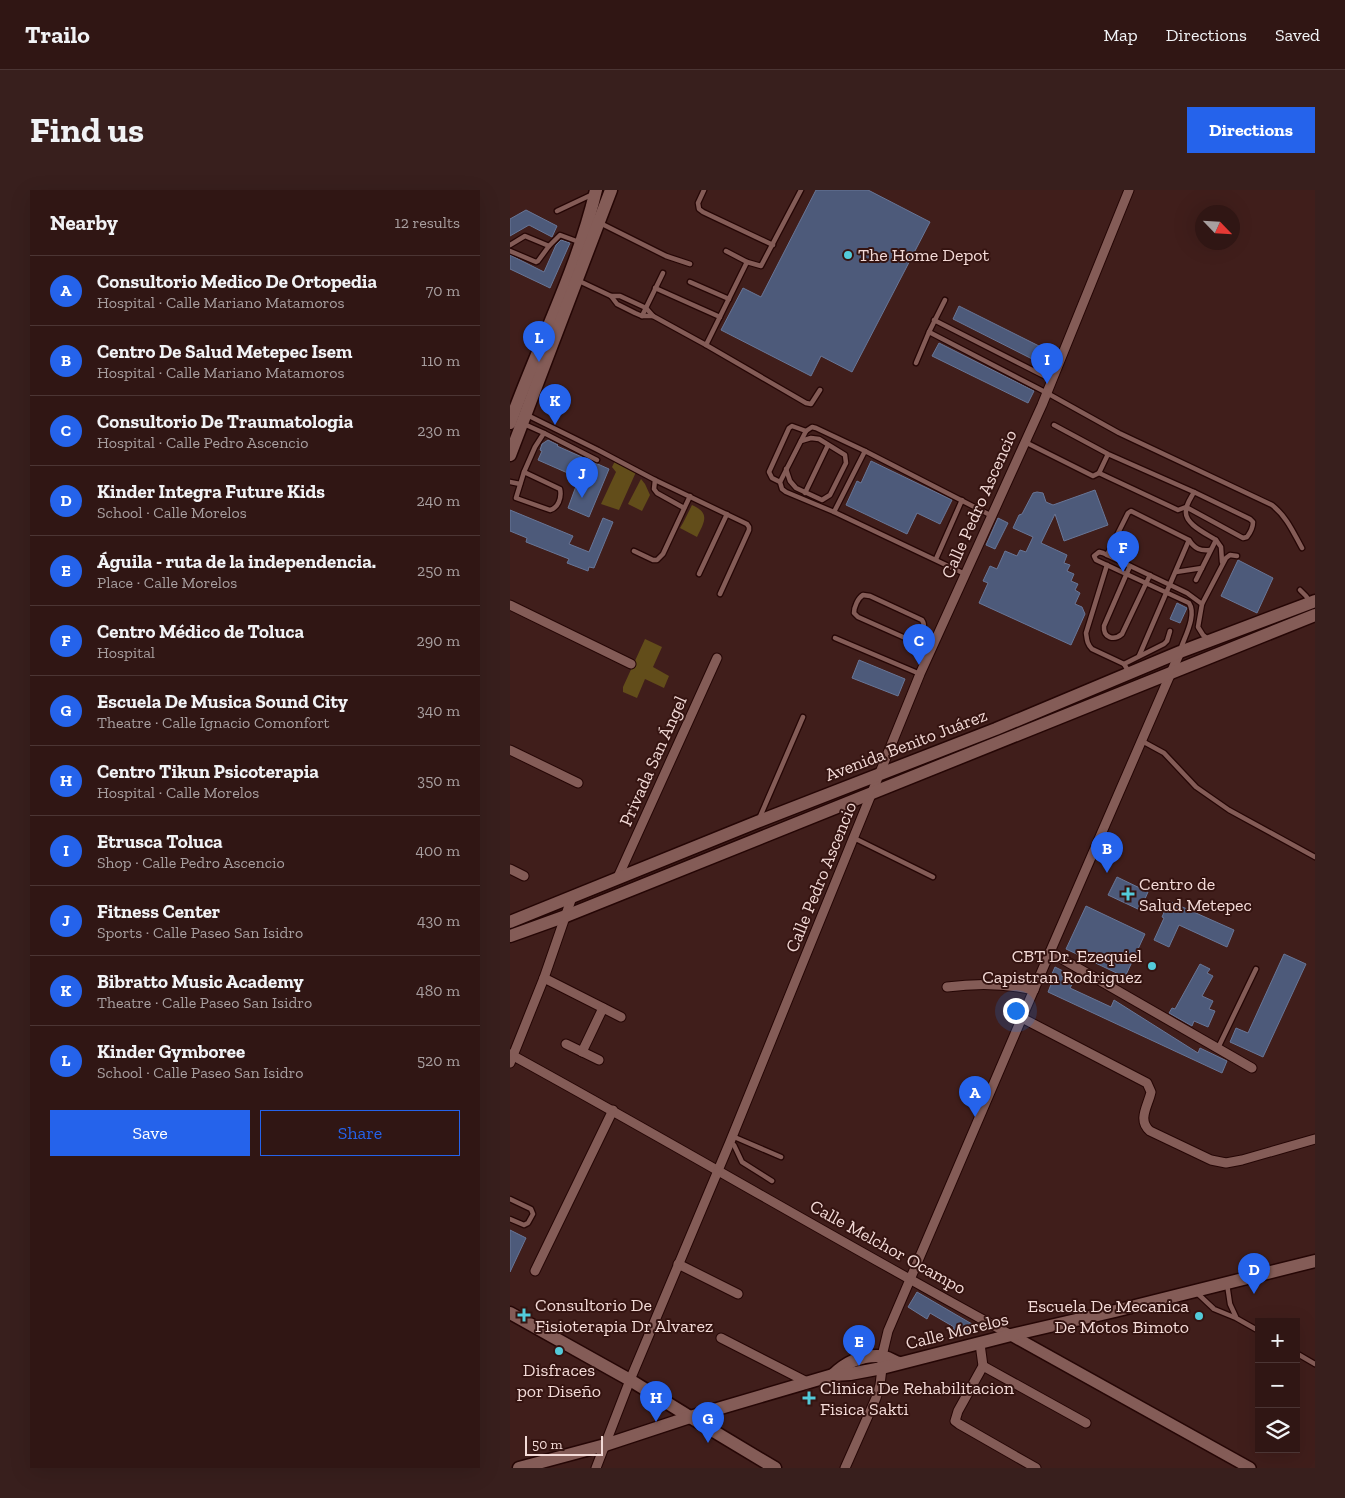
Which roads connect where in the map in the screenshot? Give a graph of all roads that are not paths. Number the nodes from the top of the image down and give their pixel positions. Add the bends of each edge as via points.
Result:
1 (610, 190) edge
2 (704, 190) edge
3 (801, 190) edge
4 (1129, 190) edge
5 (595, 192) edge
6 (557, 210) dead end
7 (594, 220) junction
8 (510, 245) edge
9 (585, 245) junction
10 (772, 245) junction
11 (549, 246) junction
12 (510, 251) edge
13 (726, 251) dead end
14 (747, 262) junction
15 (690, 264) dead end
16 (663, 273) dead end
17 (573, 278) junction
18 (690, 282) dead end
19 (655, 288) junction
20 (610, 296) junction
21 (729, 299) junction
22 (945, 300) dead end
23 (646, 308) junction
24 (642, 316) junction
25 (653, 316) junction
26 (720, 317) junction
27 (934, 320) junction
28 (929, 332) junction
29 (706, 344) junction
30 (916, 363) dead end
31 (1052, 380) junction
32 (820, 390) dead end
33 (1046, 393) junction
34 (517, 417) edge
35 (1054, 425) dead end
36 (806, 430) junction
37 (544, 433) junction
38 (801, 441) junction
39 (1025, 442) junction
40 (828, 444) junction
41 (865, 451) junction
42 (1108, 454) junction
43 (510, 455) edge
44 (597, 460) dead end
45 (786, 469) junction
46 (524, 472) junction
47 (1099, 472) junction
48 (655, 480) junction
49 (510, 482) edge
50 (780, 482) junction
51 (520, 484) junction
52 (1194, 492) junction
53 (805, 493) junction
54 (690, 496) junction
55 (962, 500) junction
56 (1186, 507) junction
57 (684, 508) junction
58 (834, 512) junction
59 (727, 514) junction
60 (992, 516) junction
61 (1189, 540) junction
62 (1216, 540) junction
63 (1302, 548) dead end
64 (1210, 550) junction
65 (634, 551) dead end
66 (1108, 555) junction
67 (1237, 556) dead end
68 (936, 559) junction
69 (1222, 564) junction
70 (1107, 565) junction
71 (1130, 566) junction
72 (1202, 568) junction
73 (1176, 572) junction
74 (699, 574) dead end
75 (966, 574) junction
76 (1126, 574) junction
77 (1150, 575) junction
78 (1196, 580) dead end
79 (1147, 583) junction
80 (1171, 585) junction
81 (1300, 590) dead end
82 (1167, 592) junction
83 (720, 594) dead end
84 (1312, 602) edge
85 (1202, 604) junction
86 (510, 605) edge
87 (1315, 615) edge
88 (1170, 632) dead end
89 (922, 633) junction
90 (834, 638) dead end
91 (936, 639) junction
92 (1211, 641) junction
93 (1180, 652) junction
94 (1139, 656) junction
95 (717, 658) dead end
96 (631, 664) dead end
97 (1127, 669) junction
98 (1172, 673) junction
99 (920, 674) junction
100 (803, 717) dead end
101 (1142, 741) junction
102 (510, 750) edge
103 (879, 775) junction
104 (578, 783) dead end
105 (873, 792) junction
106 (757, 822) junction
107 (854, 838) junction
108 (1315, 857) edge
109 (510, 869) edge
110 (524, 876) dead end
111 (618, 877) junction
112 (933, 877) dead end
113 (572, 898) junction
114 (566, 916) junction
115 (510, 922) edge
116 (510, 936) edge
117 (1050, 952) junction
118 (1256, 969) dead end
119 (544, 978) junction
120 (947, 987) dead end
121 (1034, 990) junction
122 (604, 1008) junction
123 (621, 1017) dead end
124 (1022, 1018) junction
125 (566, 1044) dead end
126 (1218, 1048) junction
127 (582, 1052) junction
128 (511, 1057) edge
129 (599, 1060) dead end
130 (1252, 1068) dead end
131 (613, 1110) junction
132 (731, 1139) junction
133 (1315, 1139) edge
134 (781, 1157) dead end
135 (718, 1170) junction
136 (772, 1181) dead end
137 (510, 1199) edge
138 (510, 1219) edge
139 (1315, 1261) edge
140 (678, 1264) junction
141 (535, 1271) dead end
142 (910, 1280) junction
143 (1227, 1283) junction
144 (1195, 1291) junction
145 (738, 1294) dead end
146 (510, 1313) edge
147 (1236, 1318) junction
148 (1255, 1329) edge
149 (1012, 1335) junction
150 (721, 1338) dead end
151 (980, 1344) junction
152 (1300, 1355) edge
153 (882, 1362) junction
154 (1315, 1364) edge
155 (983, 1366) junction
156 (630, 1380) junction
157 (809, 1383) junction
158 (690, 1417) junction
159 (1086, 1423) dead end
160 (605, 1445) junction
161 (525, 1467) edge
162 (596, 1468) edge
163 (775, 1468) edge
164 (845, 1468) edge
165 (1036, 1468) edge
166 (1250, 1468) edge

1 - 7 main road
2 - 10 lane via 698,203 703,212
3 - 10 lane
4 - 31 street, Calle Pedro Ascencio
5 - 6 lane
5 - 7 main road
7 - 9 main road
7 - 15 lane via 666,256
8 - 11 lane via 527,236
9 - 11 lane via 560,235
9 - 17 main road
10 - 14 lane via 761,266
11 - 12 lane via 536,262
13 - 14 lane
14 - 21 lane
16 - 19 lane
17 - 20 lane
17 - 34 main road
18 - 21 lane
19 - 23 lane
19 - 26 lane
20 - 23 lane via 620,296
20 - 24 lane via 617,304
21 - 26 lane
22 - 27 lane
23 - 24 lane
23 - 25 lane
24 - 25 lane
25 - 29 lane
26 - 29 lane
27 - 28 lane
27 - 31 lane
28 - 30 lane
28 - 33 lane
29 - 32 lane via 806,403 811,404
31 - 33 street, Calle Pedro Ascencio
33 - 39 street, Calle Pedro Ascencio
33 - 63 lane via 1118,433 1272,505 1289,523
34 - 37 lane
34 - 43 main road
34 - 48 lane via 598,450
35 - 42 lane
36 - 38 lane
36 - 41 lane via 816,428
36 - 50 lane via 789,428 769,472
37 - 44 lane
37 - 46 lane
38 - 40 lane via 814,438
38 - 45 lane
39 - 47 lane via 1093,476
39 - 60 street, Calle Pedro Ascencio
40 - 53 lane
40 - 53 lane via 845,456 846,463 826,498 822,500
41 - 55 lane
41 - 58 lane
42 - 47 lane
42 - 52 lane
45 - 50 lane
45 - 53 lane via 792,484
46 - 51 lane
46 - 51 lane via 560,489 557,506 550,510 518,500 514,492
47 - 56 lane via 1178,510
48 - 54 lane
48 - 57 lane via 657,492
49 - 51 lane
50 - 58 lane via 786,492
52 - 56 lane
52 - 56 lane via 1252,520 1249,535 1243,538
54 - 57 lane
54 - 59 lane
55 - 60 lane
55 - 68 lane
56 - 62 lane via 1188,521
57 - 65 lane via 660,558 653,560
58 - 68 lane
59 - 74 lane
59 - 83 lane via 747,524 749,530
60 - 75 street, Calle Pedro Ascencio
61 - 64 lane via 1199,550
61 - 66 lane via 1130,512
61 - 73 lane
62 - 64 lane
62 - 69 lane via 1221,548
64 - 72 lane
66 - 70 lane via 1099,552 1094,556
66 - 71 lane
67 - 69 lane via 1230,555
68 - 75 lane
69 - 85 lane
70 - 76 lane
70 - 97 lane via 1086,633 1088,646
71 - 76 lane
71 - 77 lane
72 - 73 lane
72 - 78 lane
73 - 80 lane
75 - 91 street, Calle Pedro Ascencio
76 - 79 lane
76 - 79 lane via 1104,626 1106,636 1117,638 1122,634
77 - 79 lane
77 - 80 lane
79 - 82 lane
80 - 82 lane
80 - 85 lane
81 - 84 lane
82 - 93 lane via 1192,606
82 - 94 lane
84 - 92 main road, Avenida Benito Juárez
85 - 92 lane via 1198,627
86 - 96 street
87 - 98 main road, Avenida Benito Juárez
88 - 94 lane via 1164,644
89 - 89 lane via 922,620 870,596 860,597 854,610 858,616 912,641
89 - 91 lane
90 - 99 lane
91 - 99 street, Calle Pedro Ascencio
92 - 93 main road, Avenida Benito Juárez
93 - 97 main road, Avenida Benito Juárez
93 - 98 street
94 - 97 lane
95 - 111 street, Privada San Ángel
97 - 103 main road, Avenida Benito Juárez via 996,729
98 - 101 street
98 - 105 main road, Avenida Benito Juárez
99 - 103 street, Calle Pedro Ascencio
100 - 106 lane
101 - 108 lane via 1164,753 1196,787 1229,810
101 - 117 street
102 - 104 street
103 - 105 street, Calle Pedro Ascencio
103 - 106 main road, Avenida Benito Juárez
105 - 107 street, Calle Pedro Ascencio
105 - 114 main road, Avenida Benito Juárez
106 - 111 main road, Avenida Benito Juárez
107 - 112 lane
107 - 132 street, Calle Pedro Ascencio
109 - 110 street
111 - 113 main road, Avenida Benito Juárez
113 - 114 street
113 - 115 main road, Avenida Benito Juárez
114 - 116 main road, Avenida Benito Juárez
114 - 119 street
117 - 121 street
117 - 126 street
118 - 126 lane
119 - 122 street
119 - 128 street
120 - 121 street via 1012,985
121 - 124 street
122 - 123 street
122 - 127 street
124 - 133 street via 1147,1083 1151,1092 1144,1113 1145,1128 1211,1160 1226,1163 1242,1160
124 - 142 street
125 - 127 street
126 - 130 street
127 - 129 street
128 - 131 street, Calle Melchor Ocampo
131 - 135 street, Calle Melchor Ocampo
131 - 141 street
132 - 134 lane
132 - 135 street, Calle Pedro Ascencio
132 - 136 lane via 742,1162
135 - 140 street, Calle Pedro Ascencio
135 - 142 street, Calle Melchor Ocampo
137 - 138 lane via 531,1209 533,1214 524,1225
139 - 143 main road, Calle Morelos
140 - 145 street
140 - 156 street, Calle Pedro Ascencio
142 - 149 street, Calle Melchor Ocampo
142 - 153 street via 888,1331
143 - 144 main road, Calle Morelos
143 - 147 lane
144 - 147 lane via 1214,1308
144 - 149 main road, Calle Morelos
146 - 156 main road
147 - 148 lane
149 - 151 main road, Calle Morelos
149 - 166 street, Calle Melchor Ocampo
150 - 157 street
151 - 153 main road, Calle Morelos via 899,1363
151 - 155 street
152 - 154 lane
153 - 157 main road, Calle Morelos via 860,1358 844,1365 833,1375
153 - 164 street via 876,1398
155 - 159 street
155 - 165 street via 958,1411 956,1421
156 - 158 main road
156 - 160 street, Calle Pedro Ascencio
157 - 158 main road, Calle Morelos
158 - 160 main road, Calle Morelos
158 - 163 main road
160 - 161 main road, Calle Morelos
160 - 162 street, Calle Pedro Ascencio

